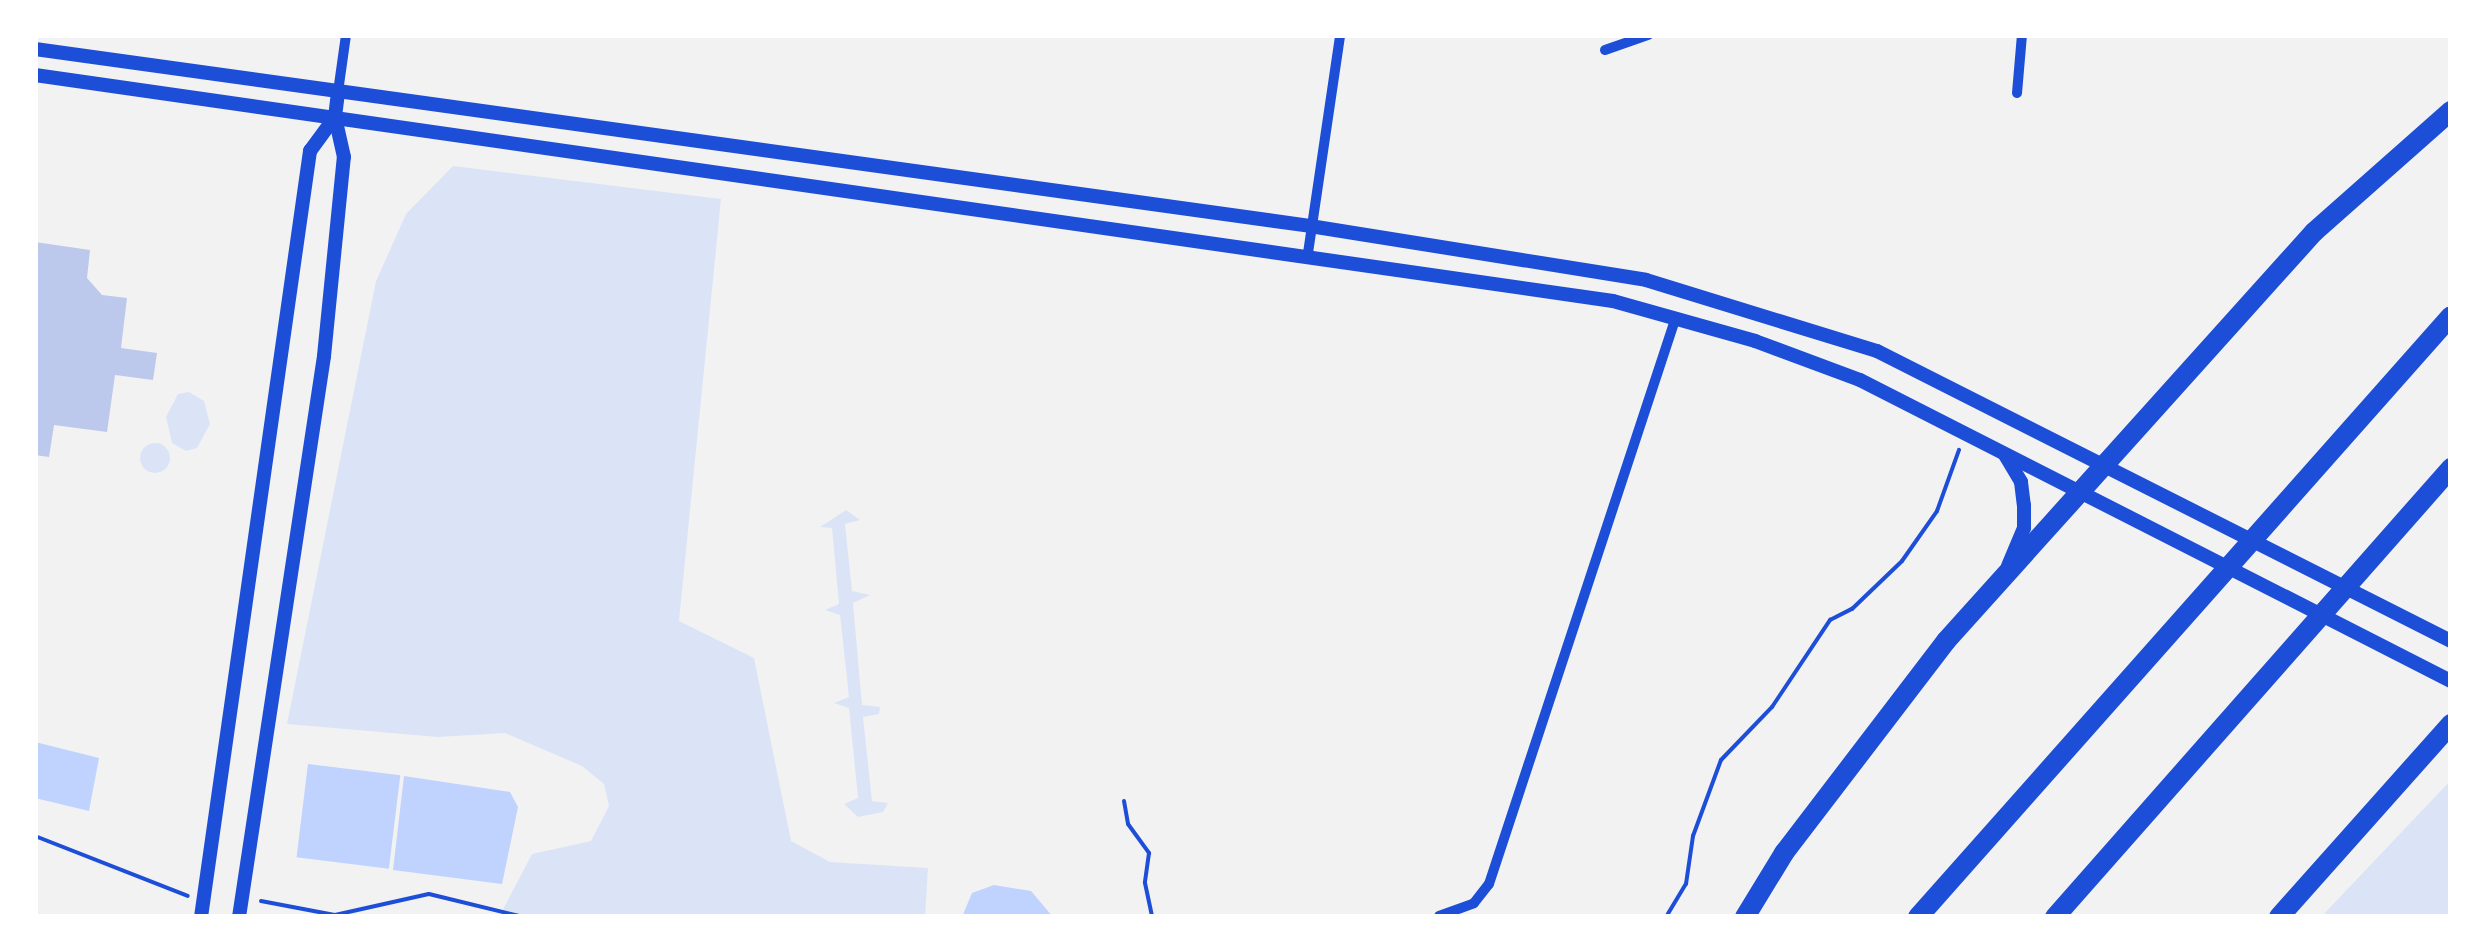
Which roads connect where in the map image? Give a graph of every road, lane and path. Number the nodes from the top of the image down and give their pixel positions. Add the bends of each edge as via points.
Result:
1 (346, 35) edge
2 (1340, 35) edge
3 (1648, 35) edge
4 (2022, 35) edge
5 (35, 49) edge
6 (1605, 50) dead end
7 (35, 75) edge
8 (338, 92) junction
9 (2017, 93) dead end
10 (2451, 112) edge
11 (335, 117) junction
12 (1310, 226) junction
13 (1308, 253) junction
14 (2451, 316) edge
15 (1676, 317) junction
16 (1960, 448) dead end
17 (2004, 455) junction
18 (2108, 467) junction
19 (2451, 468) edge
20 (2084, 493) junction
21 (2002, 581) junction
22 (2451, 641) edge
23 (2451, 682) edge
24 (2451, 724) edge
25 (1124, 800) dead end
26 (35, 836) edge
27 (204, 899) junction
28 (256, 900) dead end
29 (1439, 916) edge
30 (201, 917) edge
31 (239, 917) edge
32 (524, 917) edge
33 (1152, 917) edge
34 (1666, 917) edge
35 (1745, 917) edge
36 (1918, 917) edge
37 (2054, 917) edge
38 (2279, 917) edge

1 - 8 street
2 - 12 street
3 - 6 street
4 - 9 street
5 - 8 street
7 - 11 street
8 - 11 street
8 - 12 street
10 - 18 highway via 2314,232
11 - 13 street
11 - 27 street via 310,151
11 - 31 street via 344,157 324,356
12 - 13 street
12 - 18 street via 1560,262 1711,296 1878,351
13 - 15 street via 1580,294
14 - 36 highway
15 - 17 street via 1860,380
15 - 29 street via 1488,884 1474,903
16 - 34 path via 1936,511 1902,561 1852,609 1830,620 1772,707 1721,760 1693,836 1686,884
17 - 20 street
17 - 21 street via 2021,482 2024,528
18 - 20 highway
18 - 22 street
19 - 37 highway
20 - 21 highway
20 - 23 street
21 - 35 highway via 1877,729
24 - 38 highway
25 - 33 path via 1128,824 1149,853 1145,883
26 - 27 path
27 - 30 street
28 - 32 path via 335,915 429,894

